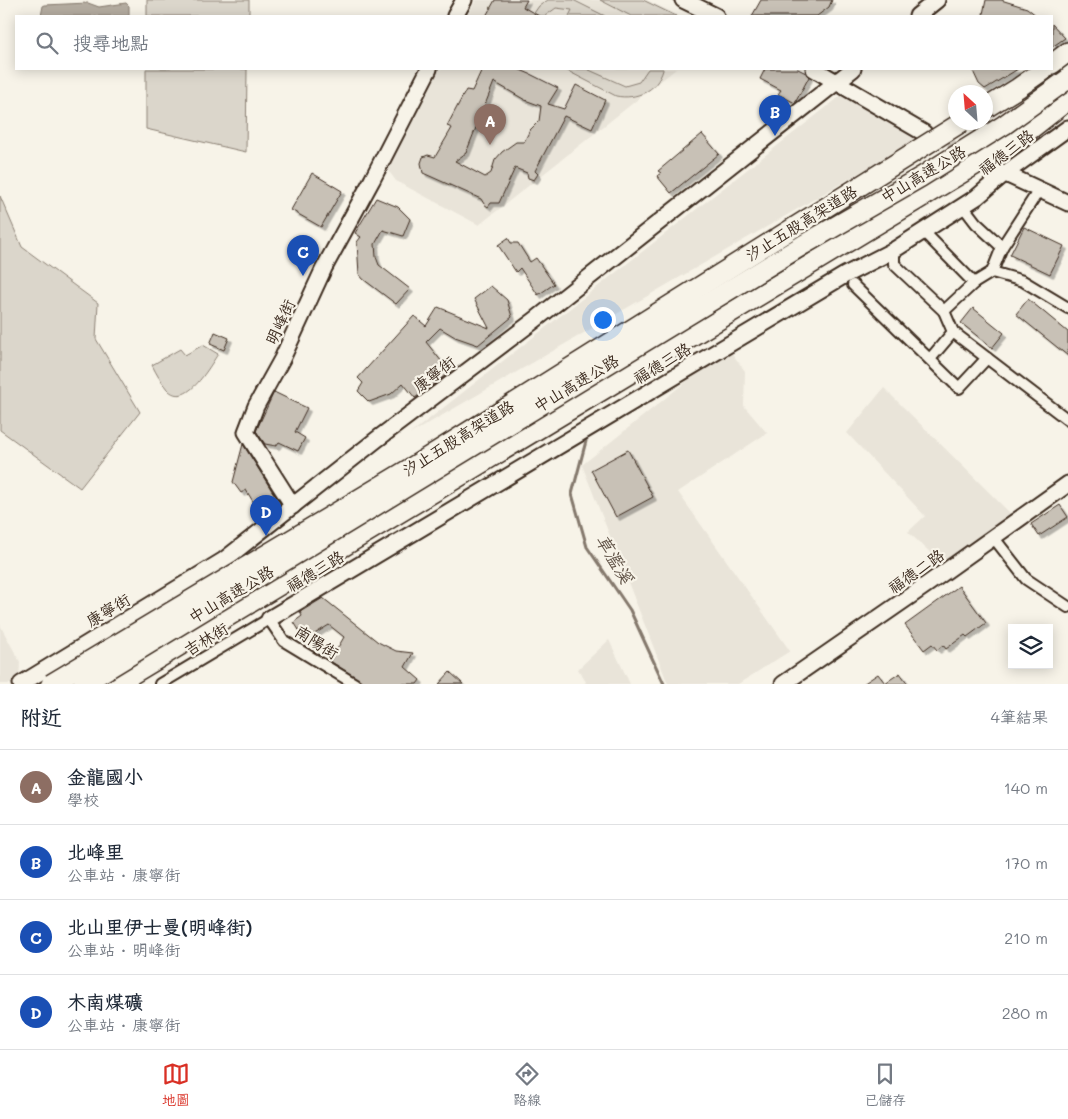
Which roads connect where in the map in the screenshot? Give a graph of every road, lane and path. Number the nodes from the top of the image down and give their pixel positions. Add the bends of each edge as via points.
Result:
1 (464, 0) edge
2 (683, 0) edge
3 (937, 0) edge
4 (456, 15) edge
5 (714, 15) edge
6 (918, 15) edge
7 (1068, 52) edge
8 (1053, 63) edge
9 (428, 70) edge
10 (816, 70) edge
11 (852, 70) edge
12 (1044, 70) edge
13 (1068, 79) edge
14 (837, 82) junction
15 (1068, 100) edge
16 (993, 104) edge
17 (1068, 128) edge
18 (949, 130) edge
19 (924, 133) tunnel mouth
20 (1000, 172) junction
21 (1039, 190) junction
22 (1068, 203) edge
23 (963, 206) junction
24 (923, 231) junction
25 (1002, 248) junction
26 (894, 250) junction
27 (992, 272) junction
28 (974, 283) junction
29 (853, 285) dead end
30 (1068, 308) edge
31 (944, 312) junction
32 (953, 332) junction
33 (987, 358) junction
34 (930, 359) junction
35 (1068, 420) edge
36 (1068, 484) edge
37 (293, 506) junction
38 (994, 538) junction
39 (1068, 607) edge
40 (269, 619) junction
41 (21, 684) edge
42 (51, 684) edge
43 (83, 684) edge
44 (116, 684) edge
45 (160, 684) edge
46 (356, 684) edge
47 (783, 684) edge

1 - 4 street
2 - 5 street
3 - 6 street
7 - 8 highway
9 - 37 street, 明峰街 via 324,268 246,432
10 - 14 street
11 - 14 street, 康寧街
12 - 16 highway
13 - 43 highway, 中山高速公路, bridge via 1004,125 921,177 803,244
14 - 19 street
14 - 37 street, 康寧街
15 - 44 highway, 中山高速公路 via 1018,139
17 - 20 street, 福德三路
18 - 42 highway, 汐止五股高架道路, bridge via 409,468
20 - 21 street
20 - 23 street, 福德三路 via 977,197
21 - 22 street
21 - 25 street
23 - 24 street, 福德三路
23 - 25 street
24 - 26 street, 福德三路
24 - 28 street
25 - 27 street
26 - 31 street via 894,264
26 - 40 street, 福德三路 via 693,364
27 - 28 street
27 - 30 street via 1023,281
28 - 31 street
29 - 34 street
31 - 32 street
32 - 33 street
32 - 34 street
33 - 34 street via 959,388
33 - 35 street
36 - 38 street, 福德二路
37 - 41 street, 康寧街 via 224,560
38 - 39 street via 1026,579
38 - 47 street, 福德二路
40 - 45 street, 吉林街
40 - 46 street, 南陽街 via 284,642

